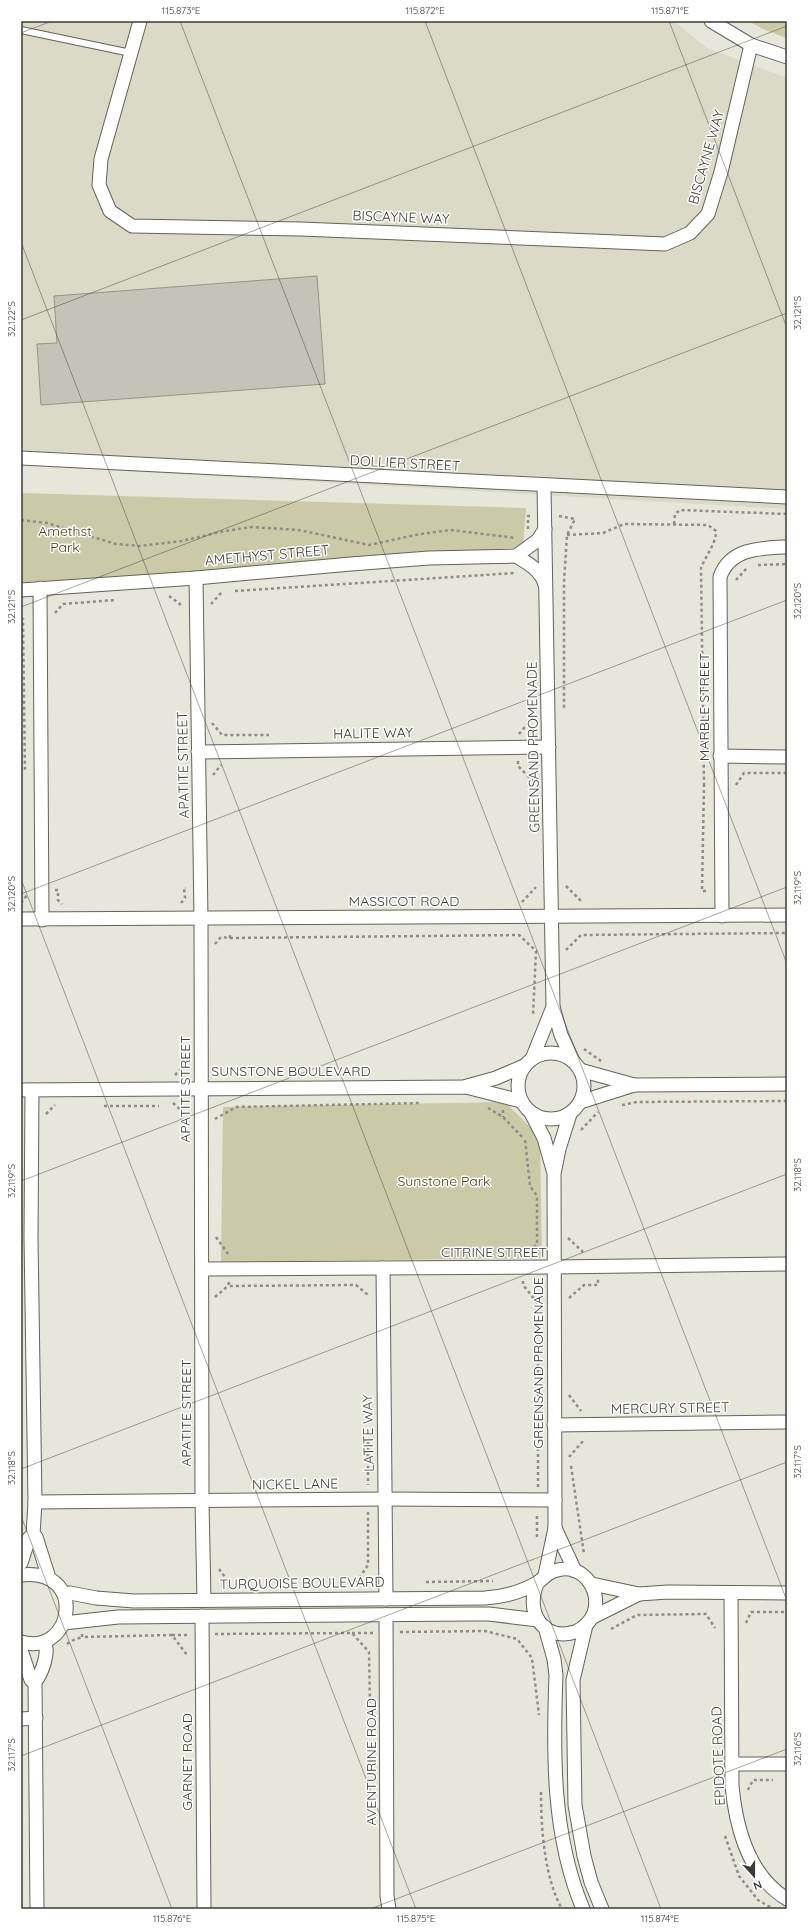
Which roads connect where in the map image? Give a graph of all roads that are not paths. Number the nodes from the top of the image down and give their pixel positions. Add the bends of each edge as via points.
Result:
1 (140, 21) edge
2 (711, 21) edge
3 (21, 30) edge
4 (751, 45) junction
5 (131, 53) junction
6 (787, 57) edge
7 (21, 458) edge
8 (544, 486) junction
9 (787, 498) edge
10 (545, 529) junction
11 (787, 547) edge
12 (516, 556) junction
13 (196, 578) junction
14 (40, 588) junction
15 (21, 590) edge
16 (546, 593) junction
17 (549, 747) junction
18 (198, 752) junction
19 (720, 756) junction
20 (787, 757) edge
21 (787, 915) edge
22 (551, 916) junction
23 (722, 916) junction
24 (201, 918) junction
25 (21, 920) edge
26 (42, 920) junction
27 (553, 1007) junction
28 (528, 1062) junction
29 (577, 1066) junction
30 (787, 1084) edge
31 (634, 1085) junction
32 (466, 1087) junction
33 (201, 1088) junction
34 (27, 1090) edge
35 (521, 1101) junction
36 (580, 1102) junction
37 (531, 1113) junction
38 (570, 1114) junction
39 (554, 1174) junction
40 (26, 1238) edge
41 (787, 1264) edge
42 (554, 1267) junction
43 (383, 1268) junction
44 (202, 1269) junction
45 (27, 1332) edge
46 (787, 1422) edge
47 (554, 1425) junction
48 (385, 1498) junction
49 (555, 1500) junction
50 (202, 1501) junction
51 (30, 1511) edge
52 (555, 1528) junction
53 (33, 1535) junction
54 (21, 1563) edge
55 (575, 1571) junction
56 (21, 1575) edge
57 (48, 1578) junction
58 (542, 1579) junction
59 (592, 1584) junction
60 (64, 1594) junction
61 (639, 1594) junction
62 (731, 1594) junction
63 (787, 1594) edge
64 (386, 1599) junction
65 (204, 1600) junction
66 (386, 1615) junction
67 (202, 1616) junction
68 (589, 1621) junction
69 (64, 1623) junction
70 (541, 1624) junction
71 (44, 1642) junction
72 (21, 1645) edge
73 (35, 1682) junction
74 (36, 1718) junction
75 (21, 1719) edge
76 (732, 1764) junction
77 (787, 1764) edge
78 (787, 1899) edge
79 (37, 1909) edge
80 (204, 1909) edge
81 (389, 1909) edge
82 (583, 1909) edge
83 (602, 1909) edge

1 - 5 street, BISCAYNE WAY
2 - 4 street
3 - 5 lane
4 - 5 street, BISCAYNE WAY via 721,172 708,214 690,233 665,244 301,229 132,226 110,211 99,184 101,159
4 - 6 street
7 - 8 street, DOLLIER STREET
8 - 9 street, DOLLIER STREET
8 - 10 street, GREENSAND PROMENADE
10 - 12 street via 538,540
10 - 16 street, GREENSAND PROMENADE
11 - 19 street, MARBLE STREET via 756,549 736,555 723,569 720,581
12 - 13 street, AMETHYST STREET via 406,560
12 - 16 street via 540,574
13 - 14 street, AMETHYST STREET
13 - 18 street, APATITE STREET
14 - 15 street, AMETHYST STREET
14 - 26 street
16 - 17 street, GREENSAND PROMENADE
17 - 18 street, HALITE WAY
17 - 22 street, GREENSAND PROMENADE
18 - 24 street, APATITE STREET
19 - 20 street
19 - 23 street, MARBLE STREET
21 - 23 street, MASSICOT ROAD
22 - 23 street, MASSICOT ROAD
22 - 24 street, MASSICOT ROAD
22 - 27 street, GREENSAND PROMENADE
24 - 26 street, MASSICOT ROAD
24 - 33 street, APATITE STREET
25 - 26 street, MASSICOT ROAD
27 - 28 street, GREENSAND PROMENADE
27 - 29 street, GREENSAND PROMENADE via 561,1035
28 - 29 street via 542,1054 553,1053 564,1055
28 - 32 street, SUNSTONE BOULEVARD via 496,1078
28 - 35 street via 518,1083
29 - 31 street
29 - 36 street via 584,1080
30 - 31 street
31 - 36 street
32 - 33 street, SUNSTONE BOULEVARD
32 - 35 street, SUNSTONE BOULEVARD
33 - 34 street, SUNSTONE BOULEVARD
33 - 44 street, APATITE STREET
34 - 40 street
35 - 37 street
36 - 38 street
37 - 38 street via 541,1118 552,1119
37 - 39 street, GREENSAND PROMENADE via 544,1138
38 - 39 street, GREENSAND PROMENADE
39 - 42 street, GREENSAND PROMENADE
40 - 45 street
41 - 42 street, CITRINE STREET
42 - 43 street, CITRINE STREET
42 - 47 street, GREENSAND PROMENADE
43 - 44 street, CITRINE STREET
43 - 48 street, LATITE WAY
44 - 50 street, APATITE STREET
45 - 51 street
46 - 47 street, MERCURY STREET
47 - 49 street, GREENSAND PROMENADE
48 - 49 street, NICKEL LANE
48 - 50 street, NICKEL LANE
48 - 64 street, LATITE WAY
49 - 52 street, GREENSAND PROMENADE
50 - 51 street, NICKEL LANE
50 - 65 street, APATITE STREET
51 - 53 street
52 - 55 street, GREENSAND PROMENADE
52 - 58 street, GREENSAND PROMENADE
53 - 54 street via 28,1538
53 - 57 street via 36,1537
55 - 58 street via 554,1570
55 - 59 street
56 - 57 street via 35,1574
57 - 60 street via 58,1585
58 - 64 street, TURQUOISE BOULEVARD via 519,1591 498,1597
58 - 70 street via 533,1591 532,1601 533,1611
59 - 61 street
59 - 68 street via 596,1600
60 - 65 street, TURQUOISE BOULEVARD via 134,1601
60 - 69 street via 67,1605
61 - 62 street
61 - 68 street
62 - 63 street
62 - 76 street, EPIDOTE ROAD
64 - 65 street, TURQUOISE BOULEVARD
66 - 67 street
66 - 70 street via 489,1614
66 - 81 street, AVENTURINE ROAD
67 - 69 street via 118,1617
67 - 80 street, GARNET ROAD
68 - 70 street via 576,1631 565,1634 554,1632
68 - 83 street via 574,1673 575,1806 590,1882
69 - 71 street via 59,1631
70 - 82 street via 554,1659 556,1675 556,1783 560,1830 570,1875
71 - 72 street
71 - 73 street via 47,1652
72 - 73 street via 31,1680
73 - 74 street
74 - 75 street
74 - 79 street
76 - 77 street
76 - 78 street, EPIDOTE ROAD via 736,1817 754,1866 768,1886

